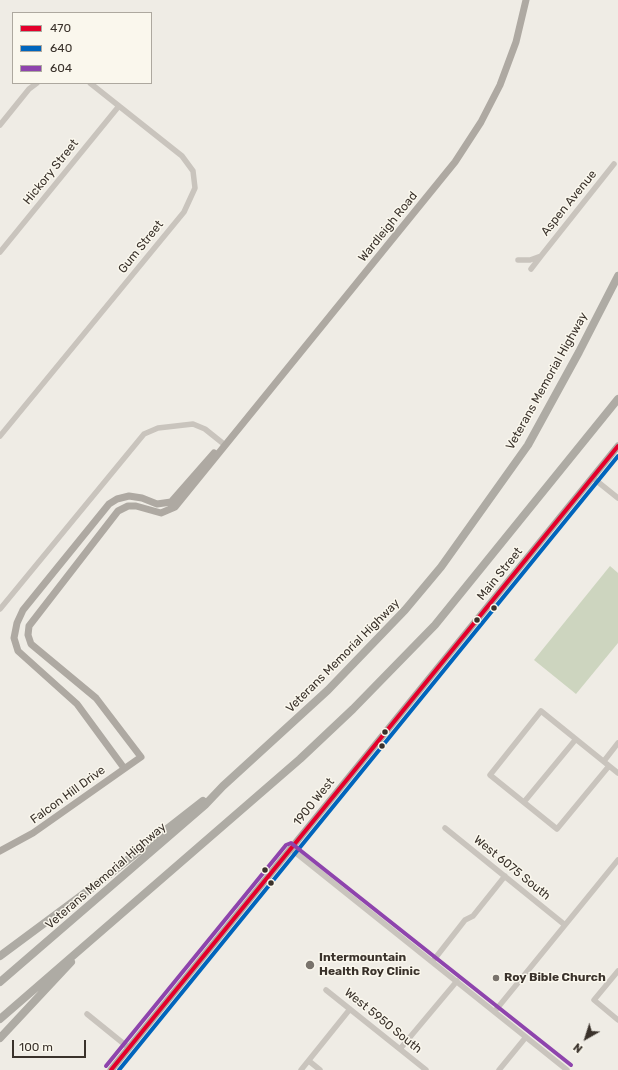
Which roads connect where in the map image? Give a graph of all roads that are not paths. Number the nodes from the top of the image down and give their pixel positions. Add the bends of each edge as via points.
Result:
1 (526, 0) edge
2 (36, 84) edge
3 (91, 84) edge
4 (119, 106) junction
5 (0, 125) edge
6 (614, 164) dead end
7 (0, 252) edge
8 (541, 256) junction
9 (518, 260) dead end
10 (531, 269) dead end
11 (618, 276) edge
12 (618, 399) edge
13 (0, 436) edge
14 (225, 445) junction
15 (618, 446) edge
16 (593, 478) junction
17 (618, 498) edge
18 (0, 609) edge
19 (383, 735) joint
20 (576, 739) junction
21 (618, 743) edge
22 (604, 761) junction
23 (609, 766) junction
24 (124, 768) junction
25 (618, 773) edge
26 (223, 786) junction
27 (524, 802) junction
28 (445, 828) dead end
29 (291, 849) junction
30 (0, 851) edge
31 (618, 860) edge
32 (505, 876) junction
33 (565, 924) junction
34 (91, 939) junction
35 (16, 943) junction
36 (0, 952) edge
37 (0, 956) edge
38 (433, 961) junction
39 (618, 971) edge
40 (457, 981) junction
41 (0, 982) edge
42 (326, 990) dead end
43 (350, 1009) junction
44 (495, 1012) junction
45 (87, 1014) dead end
46 (2, 1018) edge
47 (618, 1020) edge
48 (526, 1037) junction
49 (0, 1038) edge
50 (129, 1048) junction
51 (400, 1049) junction
52 (309, 1061) junction
53 (111, 1070) edge
54 (301, 1070) edge
55 (320, 1070) edge
56 (426, 1070) edge
57 (498, 1070) edge
58 (568, 1070) edge

1 - 14 main road, Wardleigh Road via 506,72 488,110 464,149
2 - 5 street
3 - 4 street, Gum Street
4 - 7 street, Hickory Street
4 - 13 street, Gum Street via 182,156 193,171 195,188 184,212
6 - 8 street, Aspen Avenue
8 - 9 street via 530,260
8 - 10 street, Aspen Avenue
11 - 26 highway, Veterans Memorial Highway via 528,445 441,567 405,610 328,690
12 - 34 highway via 435,625 300,759
14 - 18 street via 205,429 193,424 158,428 144,434
14 - 24 main road via 208,459 171,502 157,504 129,496 116,499 109,504 23,610 17,623 14,638 18,651 77,704
14 - 24 main road, Falcon Hill Drive via 172,509 157,513 140,506 132,506 124,507 115,513 28,629 31,644 96,698 144,755
15 - 16 main road, Main Street
16 - 17 street
16 - 19 main road, Main Street
19 - 29 main road, 1900 West
20 - 22 street
20 - 27 street
20 - 27 street via 541,711 490,775
21 - 22 street
22 - 23 street
23 - 25 street
23 - 27 street via 557,829
24 - 30 main road, Falcon Hill Drive via 33,833
26 - 35 highway
26 - 41 highway, Veterans Memorial Highway via 171,836 114,882 49,942
28 - 32 street, West 6075 South
29 - 38 street
29 - 50 main road, 1900 West
31 - 33 street
32 - 33 street, West 6075 South
32 - 38 street via 473,916 465,920
33 - 44 street
34 - 46 highway
34 - 49 highway
35 - 36 highway
35 - 37 highway
38 - 40 street
39 - 47 street via 594,1000
40 - 44 street
40 - 51 street
42 - 43 street, West 5950 South
43 - 51 street, West 5950 South
43 - 52 street
44 - 48 street
45 - 50 street
48 - 57 street
48 - 58 street
50 - 53 main road, 1900 West
51 - 56 street, West 5950 South
52 - 54 street
52 - 55 street

